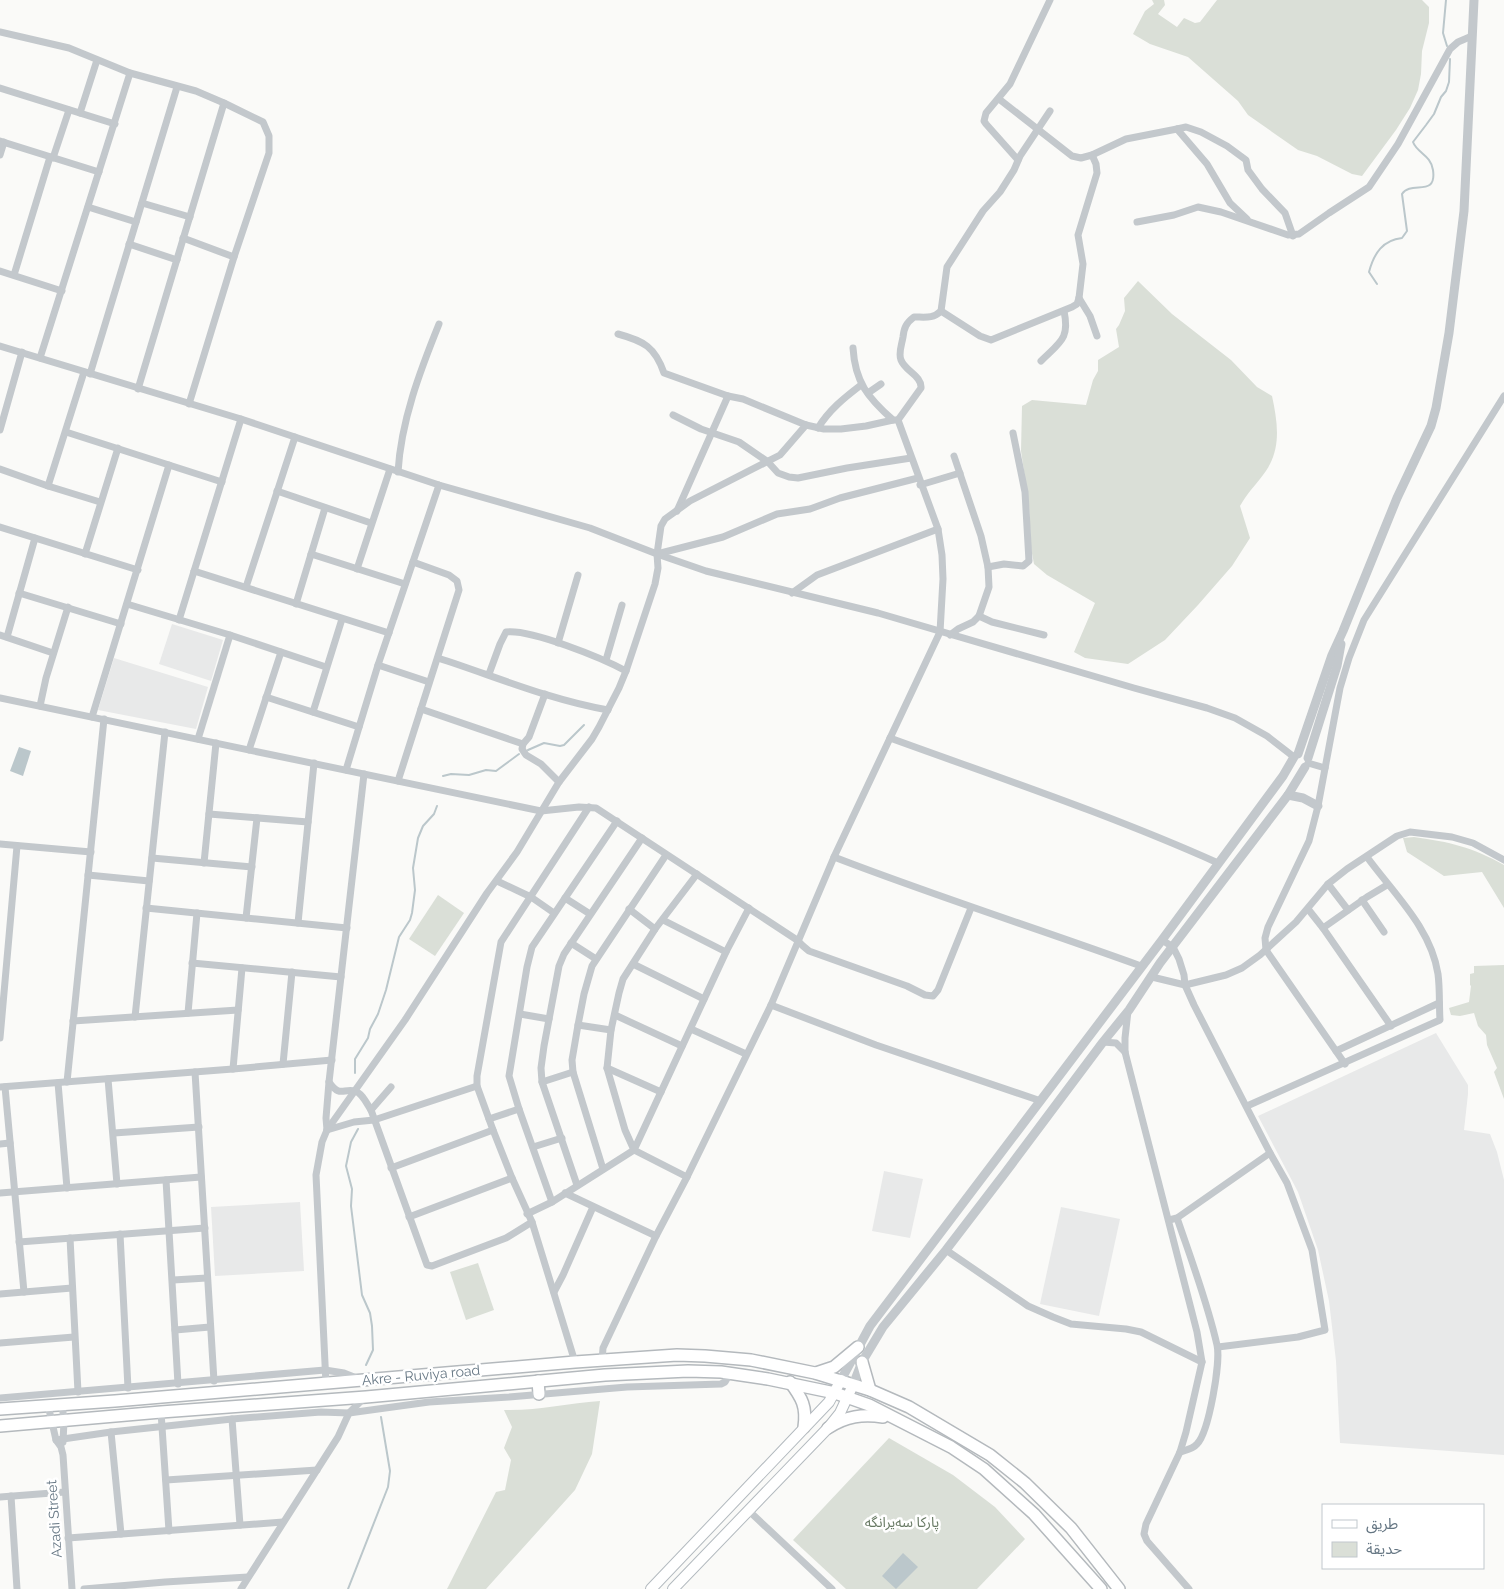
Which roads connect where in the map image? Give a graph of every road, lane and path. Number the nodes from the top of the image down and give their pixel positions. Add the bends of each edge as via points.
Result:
1 (1050, 0) edge
2 (1474, 0) edge
3 (0, 32) edge
4 (1472, 36) junction
5 (97, 60) junction
6 (130, 73) junction
7 (177, 87) junction
8 (0, 88) edge
9 (999, 99) junction
10 (224, 102) junction
11 (69, 110) junction
12 (1050, 111) dead end
13 (80, 113) junction
14 (115, 124) junction
15 (1177, 129) junction
16 (1038, 131) junction
17 (2, 141) edge
18 (0, 155) edge
19 (1092, 155) junction
20 (51, 157) junction
21 (1018, 160) junction
22 (99, 172) junction
23 (142, 203) junction
24 (88, 207) junction
25 (190, 217) junction
26 (1248, 221) junction
27 (136, 222) junction
28 (1136, 222) dead end
29 (1293, 236) junction
30 (183, 238) junction
31 (129, 244) junction
32 (234, 257) junction
33 (177, 260) junction
34 (0, 271) edge
35 (14, 275) junction
36 (62, 291) junction
37 (1079, 298) junction
38 (941, 311) junction
39 (1064, 311) junction
40 (439, 324) dead end
41 (618, 334) dead end
42 (1097, 336) dead end
43 (0, 346) edge
44 (853, 348) dead end
45 (22, 352) junction
46 (40, 358) junction
47 (1041, 361) dead end
48 (87, 373) junction
49 (880, 384) dead end
50 (861, 385) junction
51 (138, 389) junction
52 (868, 392) junction
53 (728, 396) junction
54 (1504, 396) edge
55 (189, 404) junction
56 (673, 415) dead end
57 (241, 419) junction
58 (895, 420) junction
59 (806, 425) junction
60 (818, 428) junction
61 (0, 430) edge
62 (66, 432) junction
63 (712, 433) junction
64 (1013, 433) dead end
65 (295, 436) junction
66 (118, 448) junction
67 (954, 456) dead end
68 (911, 458) junction
69 (768, 462) junction
70 (169, 465) junction
71 (0, 469) edge
72 (390, 469) junction
73 (398, 472) junction
74 (960, 473) junction
75 (222, 482) junction
76 (919, 482) junction
77 (439, 485) junction
78 (48, 486) junction
79 (277, 492) junction
80 (100, 502) junction
81 (325, 508) junction
82 (677, 511) junction
83 (371, 523) junction
84 (0, 527) edge
85 (938, 529) junction
86 (35, 538) junction
87 (85, 554) junction
88 (311, 554) junction
89 (657, 554) junction
90 (413, 562) junction
91 (988, 567) junction
92 (357, 568) junction
93 (138, 570) junction
94 (194, 571) junction
95 (578, 575) dead end
96 (406, 584) junction
97 (246, 587) junction
98 (19, 593) junction
99 (792, 593) junction
100 (127, 604) junction
101 (296, 604) junction
102 (622, 606) dead end
103 (68, 607) junction
104 (979, 616) junction
105 (342, 619) junction
106 (179, 620) junction
107 (121, 624) junction
108 (1344, 631) junction
109 (940, 632) junction
110 (390, 633) junction
111 (230, 635) junction
112 (950, 635) junction
113 (1044, 635) dead end
114 (4, 636) edge
115 (558, 644) junction
116 (281, 652) junction
117 (54, 653) junction
118 (438, 658) junction
119 (606, 660) junction
120 (378, 665) junction
121 (326, 667) junction
122 (626, 672) junction
123 (489, 674) junction
124 (430, 682) junction
125 (545, 694) junction
126 (266, 697) junction
127 (0, 698) edge
128 (40, 706) junction
129 (421, 709) junction
130 (608, 710) junction
131 (313, 712) junction
132 (92, 717) junction
133 (104, 719) junction
134 (359, 727) junction
135 (165, 732) junction
136 (890, 738) junction
137 (198, 739) junction
138 (216, 743) junction
139 (522, 744) junction
140 (249, 750) junction
141 (1296, 756) junction
142 (314, 763) junction
143 (1307, 763) junction
144 (1324, 768) junction
145 (346, 770) junction
146 (364, 774) junction
147 (398, 781) junction
148 (559, 782) junction
149 (1288, 795) junction
150 (1318, 806) junction
151 (589, 807) junction
152 (541, 811) junction
153 (209, 814) junction
154 (257, 818) junction
155 (617, 821) junction
156 (308, 822) junction
157 (642, 838) junction
158 (0, 844) edge
159 (17, 846) junction
160 (90, 852) junction
161 (666, 855) junction
162 (834, 857) junction
163 (1367, 857) junction
164 (152, 858) junction
165 (1504, 860) edge
166 (204, 863) junction
167 (1218, 863) junction
168 (252, 867) junction
169 (697, 874) junction
170 (88, 875) junction
171 (149, 881) junction
172 (497, 881) junction
173 (1328, 884) junction
174 (1387, 885) junction
175 (531, 898) junction
176 (565, 898) junction
177 (1362, 900) junction
178 (146, 908) junction
179 (750, 908) junction
180 (971, 908) junction
181 (629, 909) junction
182 (1308, 909) junction
183 (1348, 910) junction
184 (197, 913) junction
185 (554, 913) junction
186 (590, 914) junction
187 (246, 918) junction
188 (663, 920) junction
189 (298, 923) junction
190 (347, 928) junction
191 (1323, 928) junction
192 (655, 929) junction
193 (1384, 932) dead end
194 (798, 940) junction
195 (1162, 940) junction
196 (571, 943) junction
197 (1173, 947) junction
198 (1266, 950) junction
199 (726, 952) junction
200 (596, 959) junction
201 (192, 963) junction
202 (633, 964) junction
203 (1141, 966) junction
204 (242, 968) junction
205 (292, 972) junction
206 (341, 977) junction
207 (1152, 977) junction
208 (1185, 985) junction
209 (704, 1000) junction
210 (1439, 1003) junction
211 (771, 1005) junction
212 (238, 1010) junction
213 (1129, 1010) junction
214 (188, 1013) junction
215 (520, 1014) junction
216 (614, 1015) junction
217 (135, 1017) junction
218 (550, 1019) junction
219 (73, 1022) junction
220 (578, 1025) junction
221 (1391, 1026) junction
222 (690, 1029) junction
223 (611, 1030) junction
224 (0, 1038) edge
225 (1103, 1042) junction
226 (682, 1046) junction
227 (1336, 1051) junction
228 (1125, 1052) junction
229 (746, 1054) junction
230 (332, 1060) junction
231 (283, 1064) junction
232 (1345, 1064) junction
233 (607, 1068) junction
234 (233, 1069) junction
235 (195, 1072) junction
236 (573, 1072) junction
237 (108, 1079) junction
238 (67, 1082) junction
239 (329, 1082) junction
240 (542, 1082) junction
241 (58, 1083) junction
242 (477, 1086) junction
243 (3, 1087) edge
244 (391, 1087) dead end
245 (354, 1091) junction
246 (661, 1092) junction
247 (1041, 1101) junction
248 (1247, 1106) junction
249 (519, 1109) junction
250 (371, 1110) junction
251 (489, 1119) junction
252 (374, 1120) junction
253 (198, 1127) junction
254 (327, 1130) junction
255 (493, 1130) junction
256 (114, 1133) junction
257 (562, 1138) junction
258 (10, 1143) junction
259 (0, 1144) edge
260 (533, 1147) junction
261 (634, 1150) junction
262 (1270, 1153) junction
263 (993, 1163) junction
264 (391, 1168) junction
265 (603, 1169) junction
266 (1005, 1173) junction
267 (201, 1177) junction
268 (687, 1177) junction
269 (512, 1178) junction
270 (166, 1180) junction
271 (118, 1184) junction
272 (578, 1186) junction
273 (66, 1188) junction
274 (14, 1192) junction
275 (0, 1193) edge
276 (565, 1193) junction
277 (552, 1202) junction
278 (593, 1207) junction
279 (527, 1214) junction
280 (409, 1217) junction
281 (1173, 1219) junction
282 (532, 1222) junction
283 (204, 1228) junction
284 (170, 1231) junction
285 (120, 1234) junction
286 (656, 1236) junction
287 (70, 1238) junction
288 (19, 1242) junction
289 (946, 1250) junction
290 (208, 1278) junction
291 (173, 1280) junction
292 (72, 1288) junction
293 (24, 1292) junction
294 (554, 1292) junction
295 (0, 1294) edge
296 (210, 1327) junction
297 (175, 1330) junction
298 (74, 1337) junction
299 (0, 1343) edge
300 (858, 1347) junction
301 (1218, 1347) junction
302 (602, 1361) junction
303 (575, 1362) junction
304 (862, 1362) junction
305 (1202, 1362) junction
306 (325, 1370) junction
307 (730, 1373) junction
308 (815, 1373) junction
309 (841, 1380) junction
310 (214, 1381) junction
311 (362, 1381) junction
312 (538, 1381) junction
313 (790, 1382) junction
314 (178, 1384) junction
315 (326, 1384) junction
316 (853, 1384) junction
317 (128, 1388) junction
318 (870, 1390) junction
319 (78, 1392) junction
320 (835, 1393) junction
321 (539, 1394) junction
322 (366, 1397) junction
323 (847, 1397) junction
324 (0, 1398) edge
325 (341, 1399) junction
326 (62, 1404) junction
327 (48, 1405) junction
328 (0, 1409) edge
329 (161, 1412) junction
330 (349, 1413) junction
331 (894, 1418) junction
332 (232, 1419) junction
333 (64, 1421) junction
334 (52, 1422) junction
335 (0, 1426) edge
336 (162, 1426) junction
337 (804, 1427) junction
338 (828, 1428) junction
339 (111, 1432) junction
340 (60, 1439) junction
341 (1180, 1452) junction
342 (317, 1470) junction
343 (235, 1476) junction
344 (166, 1480) junction
345 (65, 1492) junction
346 (12, 1496) junction
347 (0, 1497) edge
348 (749, 1511) junction
349 (284, 1522) junction
350 (240, 1525) junction
351 (710, 1527) junction
352 (169, 1531) junction
353 (120, 1534) junction
354 (68, 1538) junction
355 (722, 1538) junction
356 (248, 1577) junction
357 (16, 1589) edge
358 (72, 1589) edge
359 (84, 1589) edge
360 (241, 1589) edge
361 (651, 1589) edge
362 (673, 1589) edge
363 (832, 1589) edge
364 (1101, 1589) edge
365 (1119, 1589) edge
366 (1189, 1589) edge

1 - 9 street via 1010,84
2 - 4 street
3 - 5 street via 70,48
4 - 29 street via 1450,49 1398,144 1369,187
4 - 108 street via 1464,211 1436,408
5 - 6 street
5 - 13 street
6 - 7 street
6 - 14 street
7 - 10 street
7 - 23 street
8 - 11 street
9 - 16 street
9 - 21 street via 986,113 984,121
10 - 25 street
10 - 32 street via 262,122 270,144
11 - 13 street
11 - 20 street
12 - 16 street
13 - 14 street
14 - 22 street
15 - 19 street via 1126,139
15 - 26 street via 1206,164 1230,203
15 - 29 street via 1186,127 1200,132 1246,160 1248,170 1285,214
16 - 19 street via 1072,156
16 - 21 street
17 - 18 street
17 - 20 street
19 - 37 street via 1097,174 1078,235 1083,264
20 - 22 street
20 - 35 street
21 - 38 street via 1000,192 983,211 947,267
22 - 24 street
23 - 25 street
23 - 27 street
24 - 27 street
24 - 36 street
25 - 30 street
26 - 28 street via 1198,207
26 - 29 street
27 - 31 street
30 - 32 street
30 - 33 street
31 - 33 street
31 - 48 street
32 - 55 street
33 - 51 street
34 - 35 street
35 - 36 street
36 - 46 street
37 - 39 street via 1077,304
37 - 42 street
38 - 39 street via 991,340
38 - 58 street via 936,316 914,317 904,327 901,360 921,384
39 - 47 street via 1066,334
40 - 73 street via 406,423 399,449
41 - 53 street via 642,342 653,350 664,372
43 - 45 street
44 - 50 street via 856,374
45 - 46 street
45 - 61 street
46 - 48 street
48 - 51 street
48 - 62 street
49 - 52 street
50 - 52 street
50 - 60 street via 837,404
51 - 55 street
52 - 58 street
53 - 59 street
53 - 63 street
54 - 144 street via 1364,620 1340,688
55 - 57 street
56 - 63 street
57 - 65 street
57 - 75 street
58 - 60 street via 841,429
58 - 68 street
59 - 60 street
59 - 69 street via 780,455
62 - 66 street
62 - 78 street
63 - 69 street via 739,442
63 - 82 street
64 - 91 street via 1025,492 1029,561 1023,566 1004,564
65 - 72 street
65 - 79 street
66 - 70 street
66 - 80 street
67 - 74 street
68 - 69 street via 798,478 778,473
68 - 76 street
69 - 82 street via 690,501
70 - 75 street
70 - 93 street
71 - 78 street
72 - 73 street
72 - 83 street
73 - 77 street
74 - 76 street
74 - 91 street
75 - 94 street
76 - 85 street
76 - 89 street via 777,514 723,537
77 - 89 street via 590,528
77 - 90 street
78 - 80 street
79 - 81 street
79 - 97 street
80 - 87 street
81 - 83 street
81 - 88 street
82 - 89 street via 661,526
83 - 92 street
84 - 86 street
85 - 99 street via 817,575
85 - 109 street via 943,578
86 - 87 street
86 - 98 street
87 - 93 street
88 - 92 street
88 - 101 street
89 - 99 street via 706,571
89 - 122 street via 654,584
90 - 96 street
90 - 118 street via 457,581 459,590
91 - 104 street via 989,587
92 - 96 street
93 - 100 street
94 - 97 street
94 - 106 street
95 - 115 street
96 - 110 street
97 - 101 street
98 - 103 street
98 - 114 street
99 - 109 street via 878,613
100 - 106 street
100 - 107 street
101 - 105 street
102 - 119 street
103 - 107 street
103 - 117 street
104 - 112 street
104 - 113 street
105 - 110 street
105 - 121 street
106 - 111 street
107 - 132 street
108 - 141 street via 1332,655
108 - 143 street via 1337,666
109 - 112 street
109 - 136 street
110 - 120 street
111 - 116 street
111 - 137 street
112 - 141 street via 1207,708 1235,718
114 - 117 street
115 - 119 street
115 - 123 street via 516,631 506,632
116 - 121 street
116 - 126 street
117 - 128 street
118 - 123 street
118 - 124 street
119 - 122 street
120 - 124 street
120 - 134 street
121 - 131 street
122 - 130 street
123 - 125 street
124 - 129 street
125 - 130 street
125 - 139 street via 529,737
126 - 131 street
126 - 140 street
127 - 128 street
128 - 132 street
129 - 139 street
129 - 147 street
130 - 148 street via 592,739
131 - 134 street
132 - 133 street
133 - 135 street
133 - 160 street
134 - 145 street
135 - 137 street
135 - 164 street
136 - 162 street
136 - 167 street via 1163,838
137 - 138 street
138 - 140 street
138 - 153 street
139 - 148 street via 526,755 541,764
140 - 142 street
141 - 143 street via 1305,754
141 - 143 street via 1296,766 1300,768
141 - 167 street
142 - 145 street
142 - 156 street
143 - 144 street
143 - 149 street
144 - 150 street
145 - 146 street
146 - 147 street
146 - 190 street
147 - 152 street
148 - 152 street
149 - 150 street
149 - 197 street
150 - 198 street via 1309,841 1268,927
151 - 152 street
151 - 155 street
151 - 175 street
152 - 172 street
153 - 154 street
153 - 166 street
154 - 156 street
154 - 168 street
155 - 157 street
155 - 176 street
156 - 189 street
157 - 161 street
157 - 186 street
158 - 159 street
159 - 160 street
159 - 224 street
160 - 170 street
161 - 169 street
161 - 181 street
162 - 180 street
162 - 194 street
163 - 165 street via 1393,838 1410,832 1473,843
163 - 173 street
163 - 174 street
164 - 166 street
164 - 171 street
166 - 168 street
167 - 195 street
168 - 187 street
169 - 179 street
169 - 188 street
170 - 171 street
170 - 219 street
171 - 178 street
172 - 175 street
172 - 245 street
173 - 182 street
173 - 183 street
174 - 177 street
174 - 210 street via 1413,916 1432,949 1438,975
175 - 185 street
175 - 242 street via 501,942
176 - 185 street
176 - 186 street
177 - 183 street
177 - 193 street
178 - 184 street
178 - 217 street
179 - 194 street
179 - 199 street
180 - 194 street via 933,996 809,950
180 - 203 street
181 - 192 street
181 - 200 street
182 - 191 street
182 - 198 street
183 - 191 street
184 - 187 street
184 - 201 street
185 - 215 street via 532,947
186 - 196 street
187 - 189 street
188 - 192 street
188 - 199 street
189 - 190 street
190 - 206 street
191 - 221 street
192 - 202 street
194 - 211 street
195 - 197 street
195 - 203 street
196 - 200 street
196 - 218 street via 559,966
197 - 207 street
197 - 208 street
198 - 208 street via 1242,968 1226,975
198 - 227 street
199 - 209 street
200 - 220 street
201 - 204 street
201 - 214 street
202 - 209 street
202 - 216 street via 623,979
203 - 247 street
204 - 205 street
204 - 212 street
205 - 206 street
205 - 231 street
206 - 230 street
207 - 208 street
207 - 213 street
208 - 248 street
209 - 222 street
210 - 221 street
210 - 232 street via 1440,1020
211 - 229 street
211 - 247 street via 876,1046
212 - 214 street
212 - 234 street
213 - 225 street
213 - 228 street
214 - 217 street
215 - 218 street
215 - 249 street via 509,1076
216 - 223 street
216 - 226 street
217 - 219 street
218 - 240 street via 542,1060
219 - 238 street
220 - 223 street
220 - 236 street
221 - 227 street
222 - 226 street
222 - 229 street
223 - 233 street
225 - 228 street via 1116,1044
225 - 266 street
226 - 246 street
227 - 232 street
228 - 281 street via 1153,1163
229 - 268 street
230 - 231 street
230 - 239 street
231 - 234 street
232 - 248 street
233 - 246 street
233 - 261 street
234 - 235 street
235 - 237 street
235 - 253 street
236 - 240 street
236 - 265 street
237 - 238 street
237 - 256 street
238 - 241 street
239 - 245 street via 342,1092
239 - 254 street
240 - 257 street
241 - 243 street
241 - 273 street
242 - 251 street
242 - 252 street
243 - 258 street
244 - 250 street
245 - 250 street
245 - 254 street
246 - 261 street
247 - 263 street
248 - 262 street
249 - 251 street
249 - 260 street
250 - 252 street
251 - 255 street
252 - 254 street
252 - 264 street
253 - 256 street
253 - 267 street
254 - 306 street via 316,1175
255 - 264 street
255 - 269 street
256 - 271 street
257 - 260 street
257 - 272 street
258 - 259 street
258 - 274 street
260 - 277 street
261 - 265 street
261 - 268 street
262 - 281 street
262 - 301 street via 1287,1183 1312,1250 1325,1330 1298,1337
263 - 266 street
263 - 300 street via 870,1326
264 - 280 street
265 - 272 street
266 - 289 street
267 - 270 street
267 - 283 street
268 - 286 street
269 - 279 street
269 - 280 street
270 - 271 street
270 - 284 street
271 - 273 street
272 - 276 street
273 - 274 street
274 - 275 street
274 - 288 street
276 - 277 street
276 - 278 street
277 - 279 street
278 - 286 street
278 - 294 street
279 - 282 street
280 - 282 street via 430,1266 506,1238
281 - 301 street via 1200,1286
281 - 305 street
282 - 294 street
283 - 284 street
283 - 290 street
284 - 285 street
284 - 291 street
285 - 287 street
285 - 317 street
286 - 302 street via 603,1348
287 - 288 street
287 - 292 street
288 - 293 street
289 - 304 street via 883,1327
289 - 305 street via 1028,1306 1071,1324 1141,1332
290 - 291 street
290 - 296 street
291 - 297 street
292 - 293 street
292 - 298 street
293 - 295 street
294 - 303 street
296 - 297 street
296 - 310 street
297 - 314 street
298 - 299 street
298 - 319 street
300 - 308 highway via 834,1367
300 - 309 street
301 - 341 street via 1209,1417 1203,1435 1198,1444
302 - 303 highway, Akre - Ruviya road
302 - 308 highway, Akre - Ruviya road via 705,1356 751,1360
303 - 311 highway, Akre - Ruviya road
304 - 316 street
304 - 318 highway
305 - 341 street
306 - 310 street
306 - 311 street via 344,1373
306 - 315 street
307 - 312 highway, Akre - Ruviya road via 659,1372
307 - 313 highway, Akre - Ruviya road
307 - 321 street via 721,1384 627,1386
308 - 309 highway, Akre - Ruviya road
309 - 316 highway, Akre - Ruviya road
309 - 320 main road
310 - 314 street
311 - 315 highway, Akre - Ruviya road
312 - 321 highway
312 - 322 highway, Akre - Ruviya road
313 - 320 highway, Akre - Ruviya road
313 - 337 highway via 804,1404
314 - 317 street
315 - 326 highway, Akre - Ruviya road
316 - 318 highway, Akre - Ruviya road
316 - 323 main road
317 - 319 street
318 - 365 highway, Akre - Ruviya road via 909,1407 990,1455 1025,1483 1071,1528
319 - 324 street
320 - 323 highway, Akre - Ruviya road
320 - 337 main road
321 - 330 street via 429,1402
322 - 325 highway, Akre - Ruviya road
322 - 330 street
323 - 331 highway, Akre - Ruviya road
323 - 338 main road
325 - 329 highway, Akre - Ruviya road
325 - 330 street
326 - 327 highway, Akre - Ruviya road
326 - 333 street, Azadi Street
327 - 328 highway, Akre - Ruviya road
327 - 334 street, Azadi Street
329 - 333 highway, Akre - Ruviya road
329 - 336 street
330 - 332 street
330 - 342 street
331 - 338 highway via 858,1415
331 - 364 highway, Akre - Ruviya road via 942,1441 991,1475 1034,1514
332 - 336 street
332 - 343 street
333 - 334 highway, Akre - Ruviya road
333 - 340 street, Azadi Street
334 - 335 highway, Akre - Ruviya road
334 - 340 street, Azadi Street
336 - 339 street
336 - 344 street
337 - 351 main road
338 - 348 main road
339 - 340 street
339 - 353 street
340 - 345 street, Azadi Street
341 - 366 street via 1144,1534 1146,1541
342 - 343 street
342 - 349 street
343 - 344 street
343 - 350 street
344 - 352 street
345 - 346 street
345 - 354 street, Azadi Street
346 - 347 street
346 - 357 street
348 - 355 main road
348 - 363 street
349 - 350 street
349 - 356 street
350 - 352 street
351 - 355 main road
351 - 361 main road
352 - 353 street
353 - 354 street
354 - 358 street, Azadi Street
355 - 362 main road
356 - 359 street
356 - 360 street

